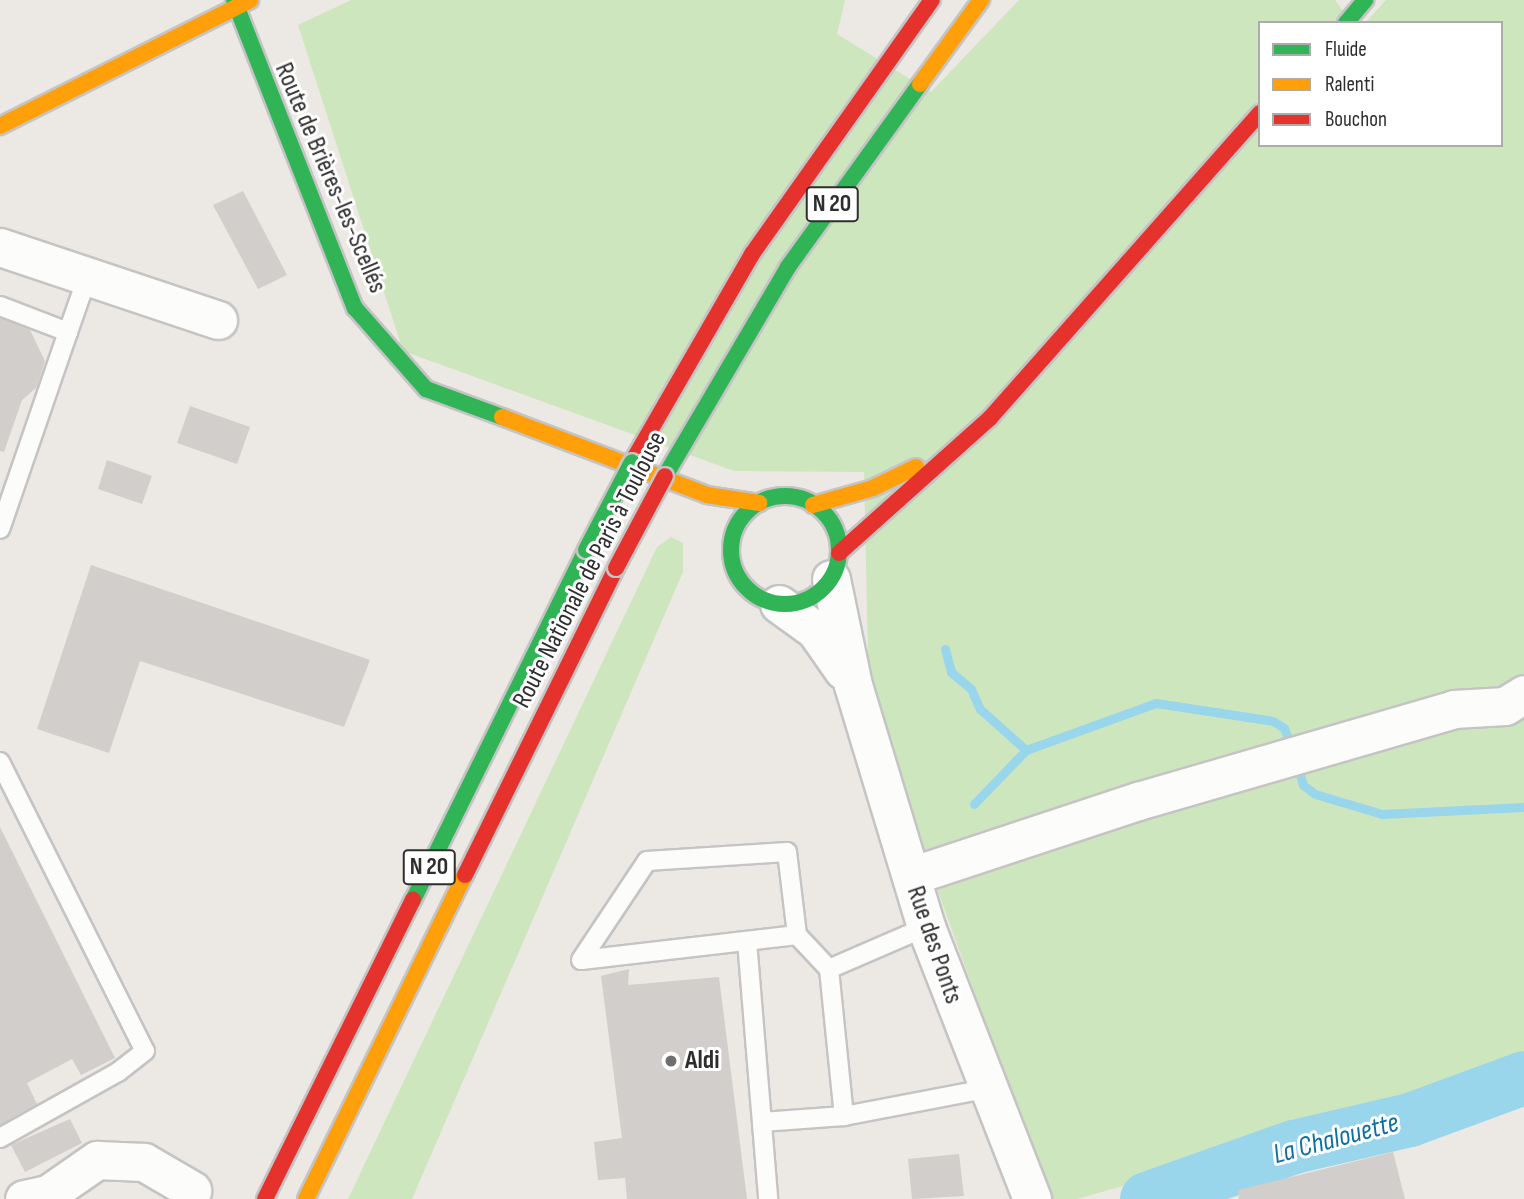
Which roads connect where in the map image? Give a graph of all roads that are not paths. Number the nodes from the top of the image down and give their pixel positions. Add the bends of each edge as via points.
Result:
1 (932, 0) edge
2 (981, 0) edge
3 (1365, 0) edge
4 (240, 2) edge
5 (922, 7) edge
6 (1348, 21) edge
7 (1258, 115) edge
8 (0, 127) edge
9 (0, 247) edge
10 (88, 275) junction
11 (0, 306) edge
12 (218, 320) dead end
13 (68, 332) junction
14 (956, 447) junction
15 (707, 495) junction
16 (759, 503) junction
17 (813, 505) junction
18 (0, 529) edge
19 (732, 539) junction
20 (835, 566) junction
21 (779, 604) junction
22 (1524, 680) edge
23 (853, 685) junction
24 (1524, 694) edge
25 (1454, 709) junction
26 (0, 762) edge
27 (911, 876) junction
28 (926, 927) junction
29 (797, 935) junction
30 (747, 941) junction
31 (829, 969) junction
32 (985, 1089) junction
33 (844, 1116) junction
34 (762, 1122) junction
35 (0, 1138) edge
36 (0, 1187) edge
37 (192, 1191) dead end
38 (1031, 1197) edge
39 (18, 1199) edge
40 (24, 1199) edge
41 (265, 1199) edge
42 (306, 1199) edge
43 (768, 1199) edge

1 - 5 main road, Route Nationale de Paris à Toulouse / N 20
2 - 42 main road, Route Nationale de Paris à Toulouse / N 20, bridge via 788,267 696,417 616,568
3 - 6 main road
4 - 8 main road
4 - 15 main road, Route de Brières-les-Scellés via 355,309 426,389
5 - 41 main road, Route Nationale de Paris à Toulouse / N 20, bridge via 752,254 665,400
7 - 14 main road via 990,418
9 - 10 street
10 - 12 street
10 - 13 lane
11 - 13 lane
13 - 18 lane
14 - 17 main road via 873,488
14 - 20 main road
15 - 16 main road, Route de Brières-les-Scellés
15 - 19 main road
16 - 17 main road via 786,496
16 - 19 main road via 746,512
17 - 20 main road via 832,525
19 - 21 main road via 736,575 747,589
20 - 21 main road via 809,599
20 - 23 street, Rue des Ponts
21 - 23 street, Rue des Ponts via 815,630
22 - 25 street via 1494,683
23 - 27 street, Rue des Ponts
24 - 25 street via 1505,706
25 - 27 street via 1138,801
26 - 35 lane via 145,1051 118,1072
27 - 28 street, Rue des Ponts
28 - 31 lane
28 - 32 street, Rue des Ponts
29 - 30 lane
29 - 30 lane via 786,852 647,861 581,960
29 - 31 lane
30 - 34 lane
31 - 33 lane
32 - 33 lane
32 - 38 street, Rue des Ponts
33 - 34 lane
34 - 43 lane
36 - 39 street
37 - 40 street via 144,1162 97,1160 48,1194

